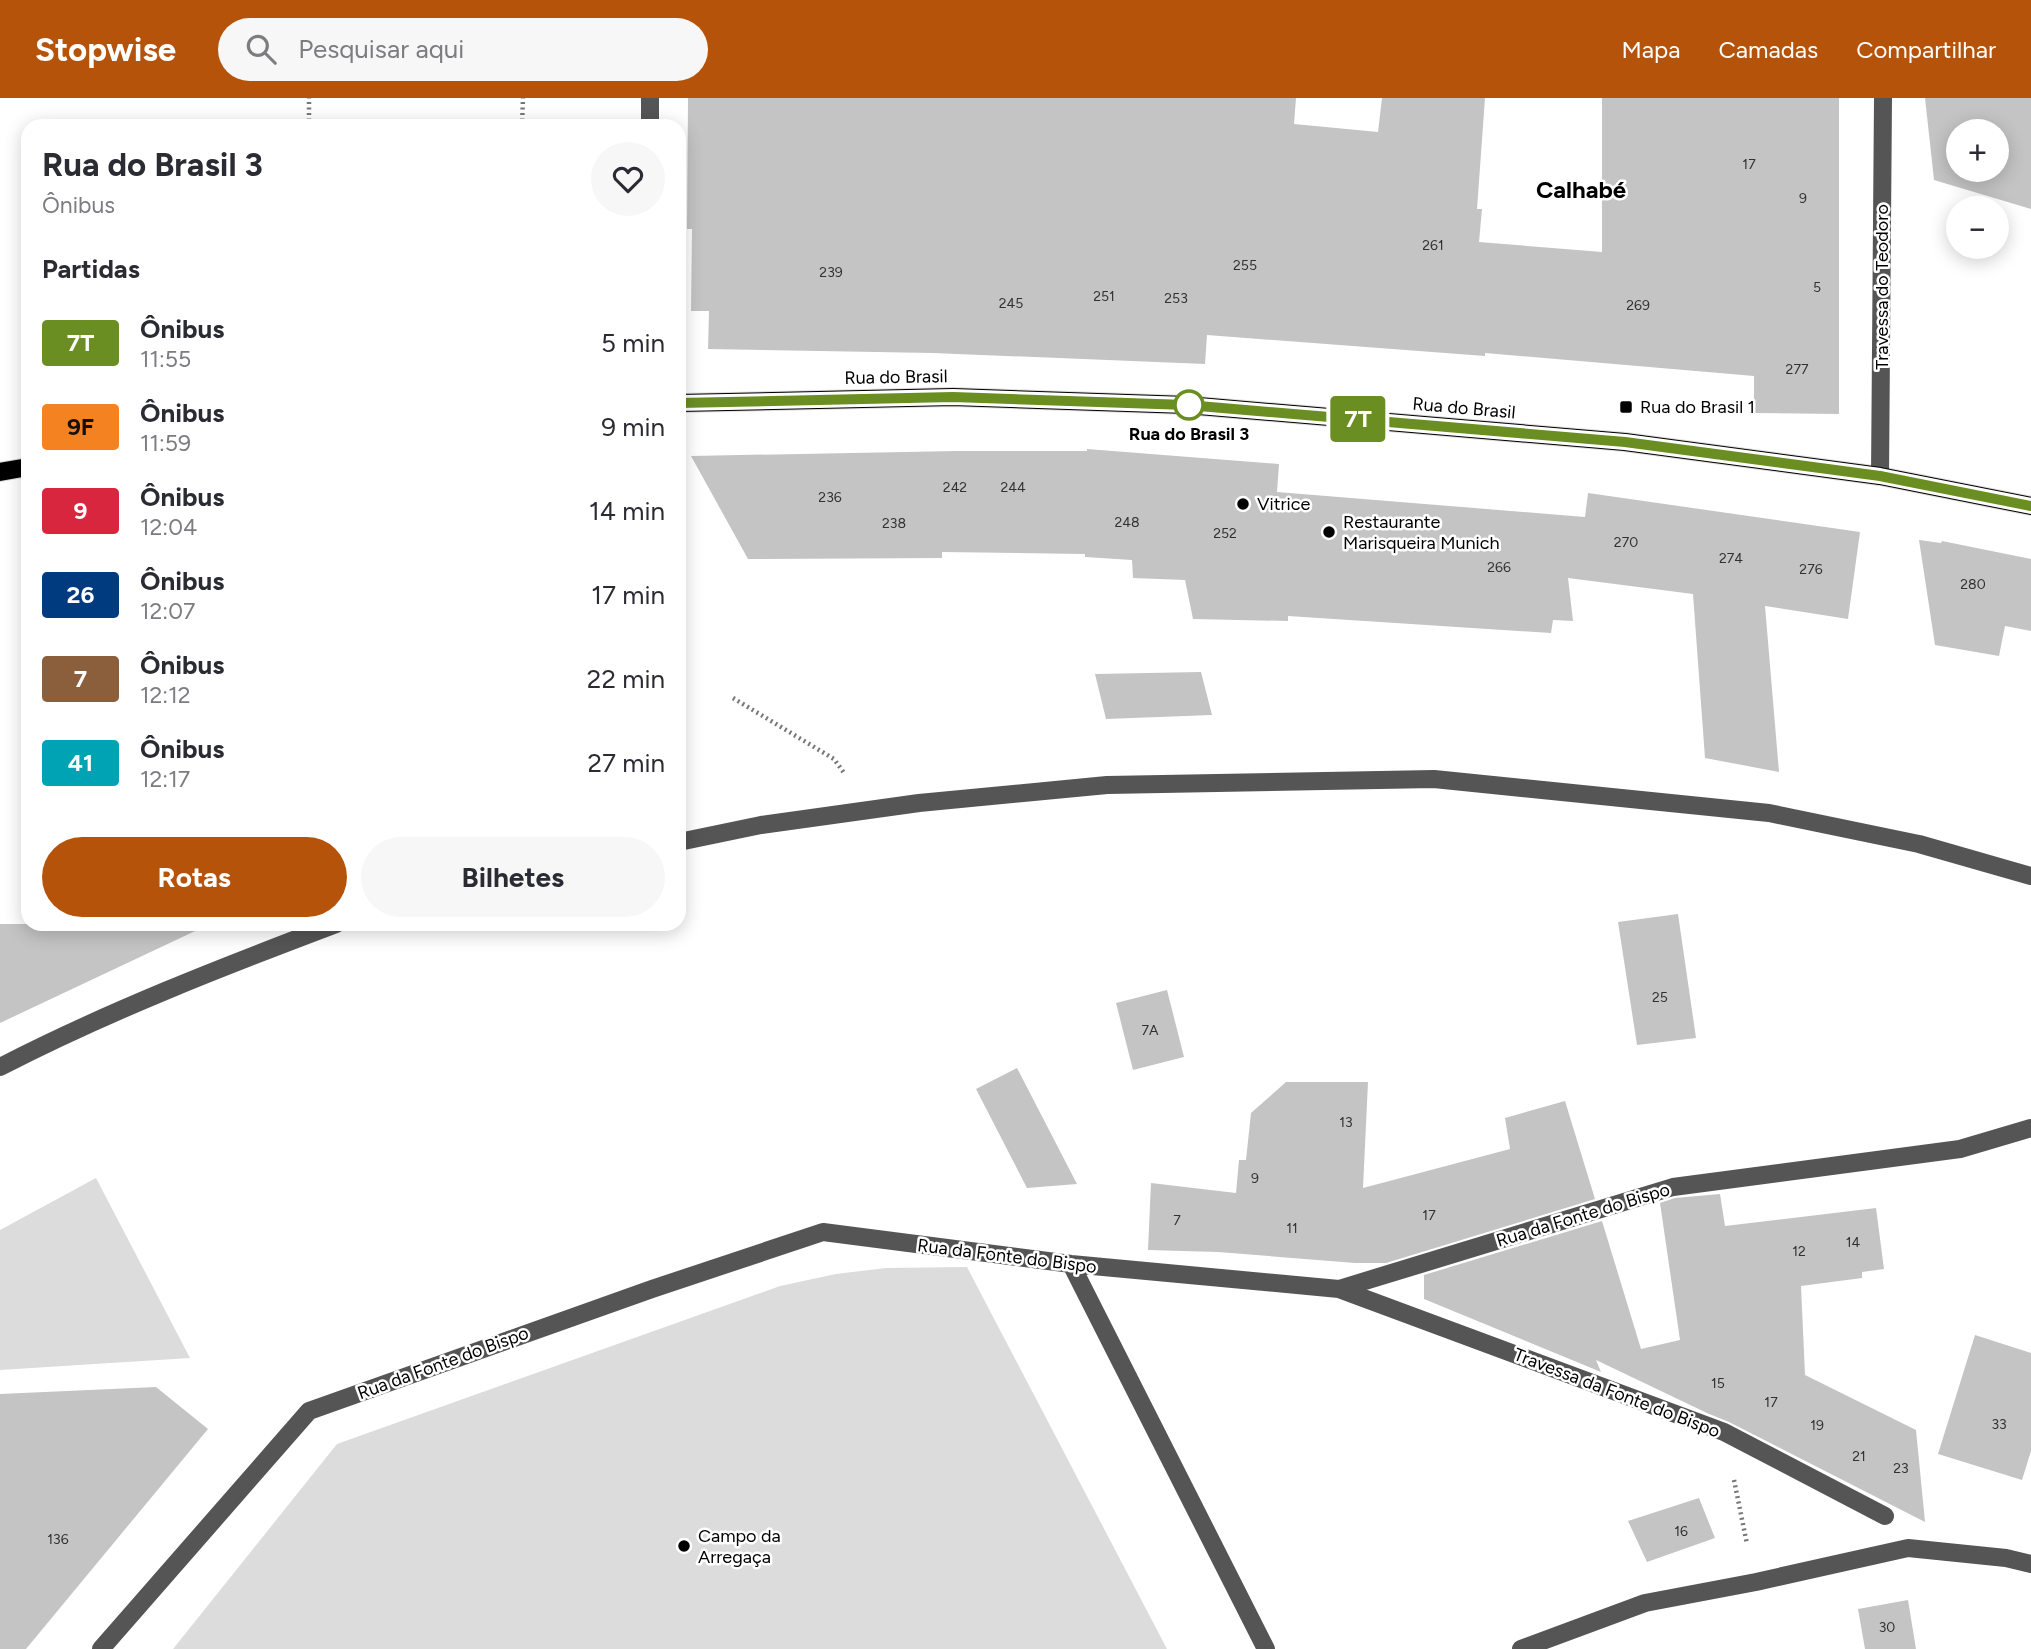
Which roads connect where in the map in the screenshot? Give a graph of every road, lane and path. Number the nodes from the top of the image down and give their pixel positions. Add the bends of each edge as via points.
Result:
1 (309, 98) edge
2 (523, 98) edge
3 (650, 98) edge
4 (1883, 98) edge
5 (309, 119) edge
6 (522, 119) edge
7 (650, 119) edge
8 (686, 403) edge
9 (21, 468) edge
10 (0, 472) edge
11 (1880, 476) junction
12 (2031, 506) edge
13 (686, 841) edge
14 (2031, 876) edge
15 (317, 931) edge
16 (0, 1067) edge
17 (2031, 1128) edge
18 (1071, 1265) junction
19 (1339, 1289) junction
20 (1734, 1479) dead end
21 (1885, 1516) dead end
22 (1744, 1530) dead end
23 (2031, 1564) edge
24 (101, 1649) edge
25 (1266, 1649) edge
26 (1521, 1649) edge

1 - 5 path
2 - 6 path
3 - 7 street
4 - 11 street, Travessa do Teodoro
8 - 11 main road, Rua do Brasil via 953,397 1187,405 1625,442
9 - 10 main road
11 - 12 main road, Rua do Brasil
13 - 14 street via 906,805 1107,785 1434,779 1769,813 1919,844
15 - 16 street via 209,971
17 - 19 street, Rua da Fonte do Bispo via 1960,1149 1673,1187
18 - 19 street, Rua da Fonte do Bispo
18 - 24 street, Rua da Fonte do Bispo via 823,1232 309,1411
18 - 25 street
19 - 21 street, Travessa da Fonte do Bispo via 1724,1432
20 - 22 path
23 - 26 street via 1908,1548 1645,1603

